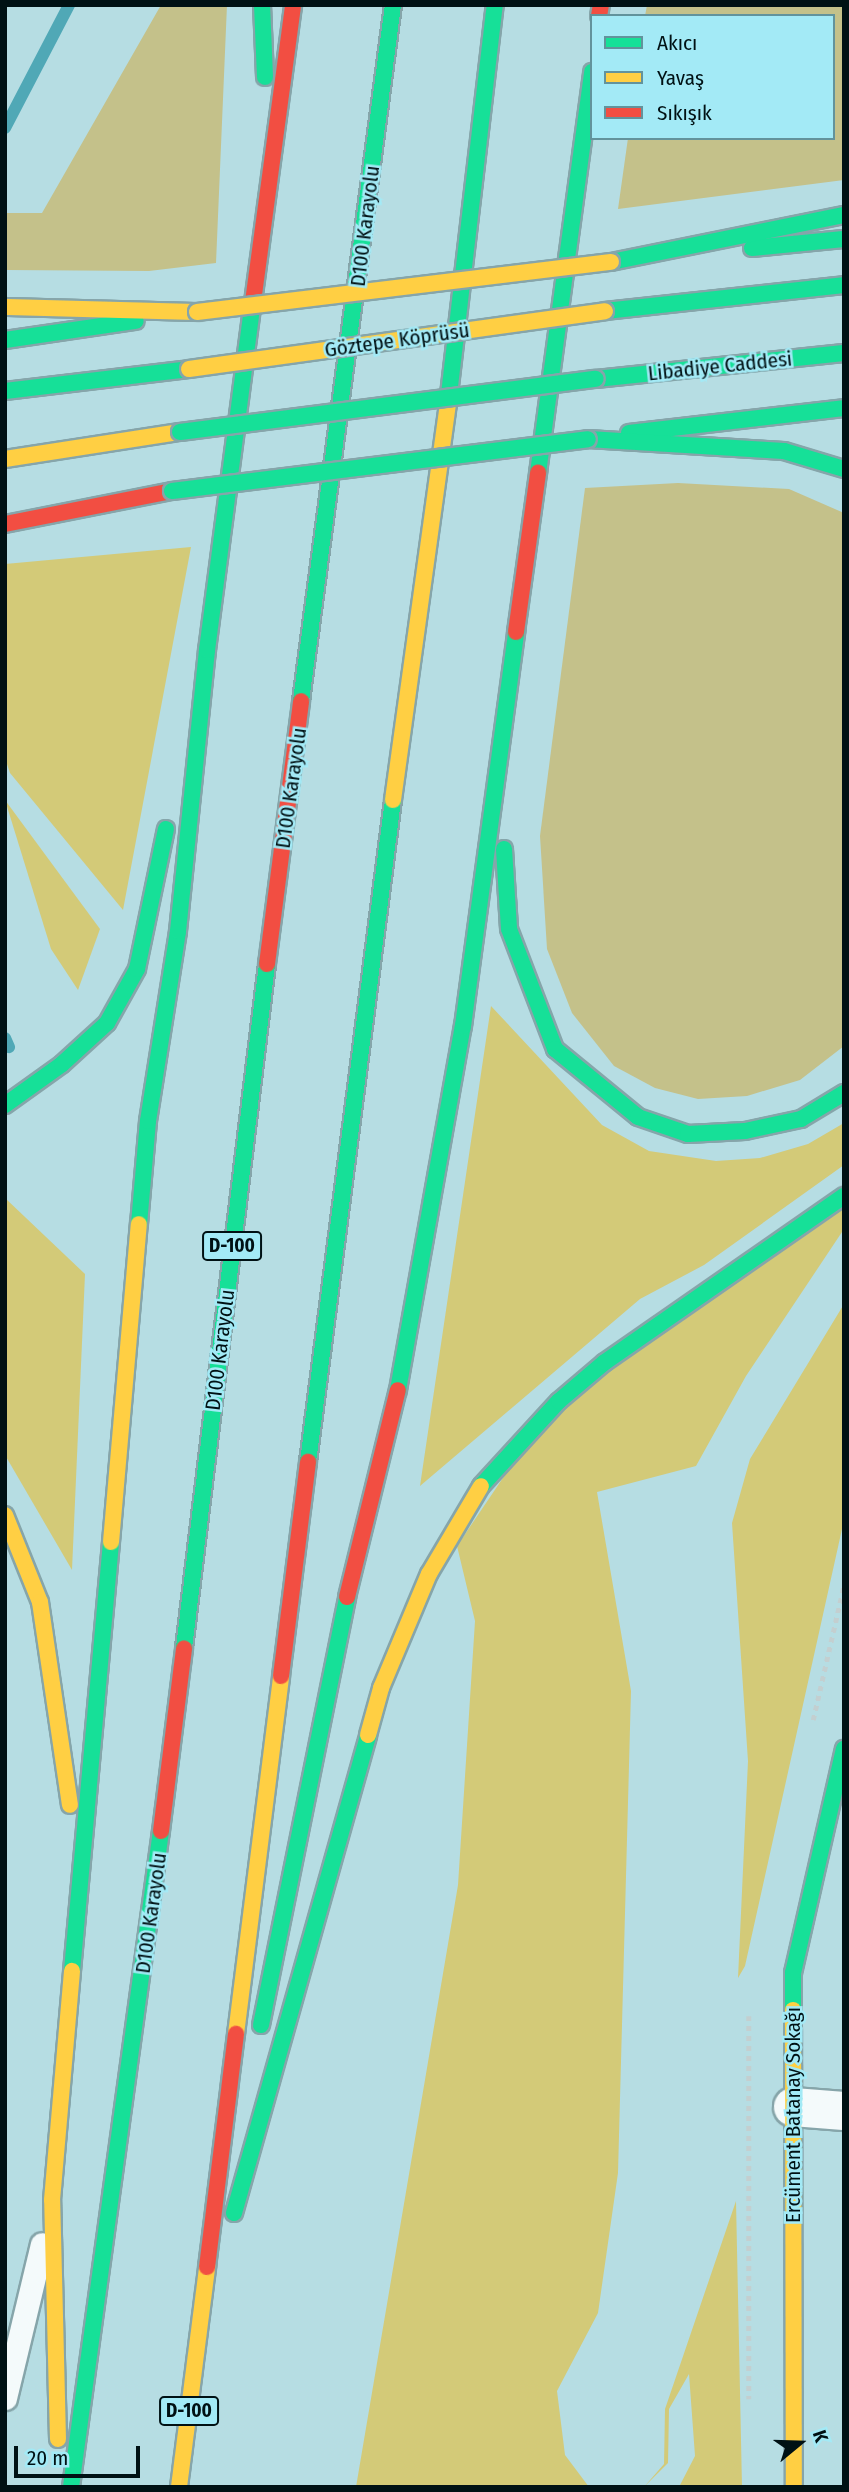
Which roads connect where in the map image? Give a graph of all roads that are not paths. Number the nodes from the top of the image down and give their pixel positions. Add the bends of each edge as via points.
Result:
1 (262, 5) edge
2 (293, 5) edge
3 (393, 5) edge
4 (495, 5) edge
5 (590, 87) edge
6 (270, 198) junction
7 (844, 215) edge
8 (844, 239) edge
9 (611, 262) junction
10 (844, 285) edge
11 (5, 307) edge
12 (197, 312) junction
13 (5, 340) edge
14 (844, 353) edge
15 (5, 391) edge
16 (844, 408) edge
17 (811, 412) junction
18 (844, 417) edge
19 (588, 439) junction
20 (5, 459) edge
21 (844, 469) edge
22 (172, 491) junction
23 (5, 513) edge
24 (5, 524) edge
25 (207, 650) junction
26 (499, 762) junction
27 (176, 784) dead end
28 (170, 810) dead end
29 (844, 1093) edge
30 (5, 1105) edge
31 (844, 1196) edge
32 (5, 1515) edge
33 (844, 1749) edge
34 (79, 1878) junction
35 (259, 2038) dead end
36 (245, 2106) dead end
37 (793, 2107) junction
38 (844, 2111) edge
39 (52, 2200) junction
40 (199, 2336) junction
41 (5, 2398) edge
42 (59, 2487) edge
43 (71, 2487) edge
44 (179, 2487) edge
45 (794, 2487) edge

1 - 6 main road
2 - 6 main road
3 - 43 main road, D100 Karayolu / D-100 via 264,985 154,1892
4 - 40 main road, D-100 via 462,299 371,963
5 - 26 main road
6 - 25 main road
7 - 9 main road
8 - 9 main road
9 - 12 main road, bridge
10 - 15 main road, Göztepe Köprüsü, bridge via 605,311
11 - 12 main road
12 - 13 main road
14 - 20 main road, Libadiye Caddesi, bridge via 596,379
16 - 17 main road
17 - 18 lane
17 - 19 main road
19 - 21 main road via 784,451
19 - 22 main road, bridge
22 - 23 main road
22 - 24 main road
25 - 27 main road
25 - 34 main road via 177,931 148,1121
26 - 29 main road via 509,929 555,1049 638,1118 688,1134 746,1131 801,1118
26 - 35 main road via 463,1026 403,1369 348,1590
28 - 30 main road via 137,968 113,1012 62,1064
31 - 40 main road via 605,1362 559,1401 487,1476 429,1574 381,1688
32 - 34 main road via 40,1602
33 - 37 main road, Ercüment Batanay Sokağı via 793,1973
34 - 39 main road
36 - 40 main road
37 - 38 street
37 - 45 main road, Ercüment Batanay Sokağı
39 - 41 lane
39 - 42 main road
40 - 44 main road, D-100

